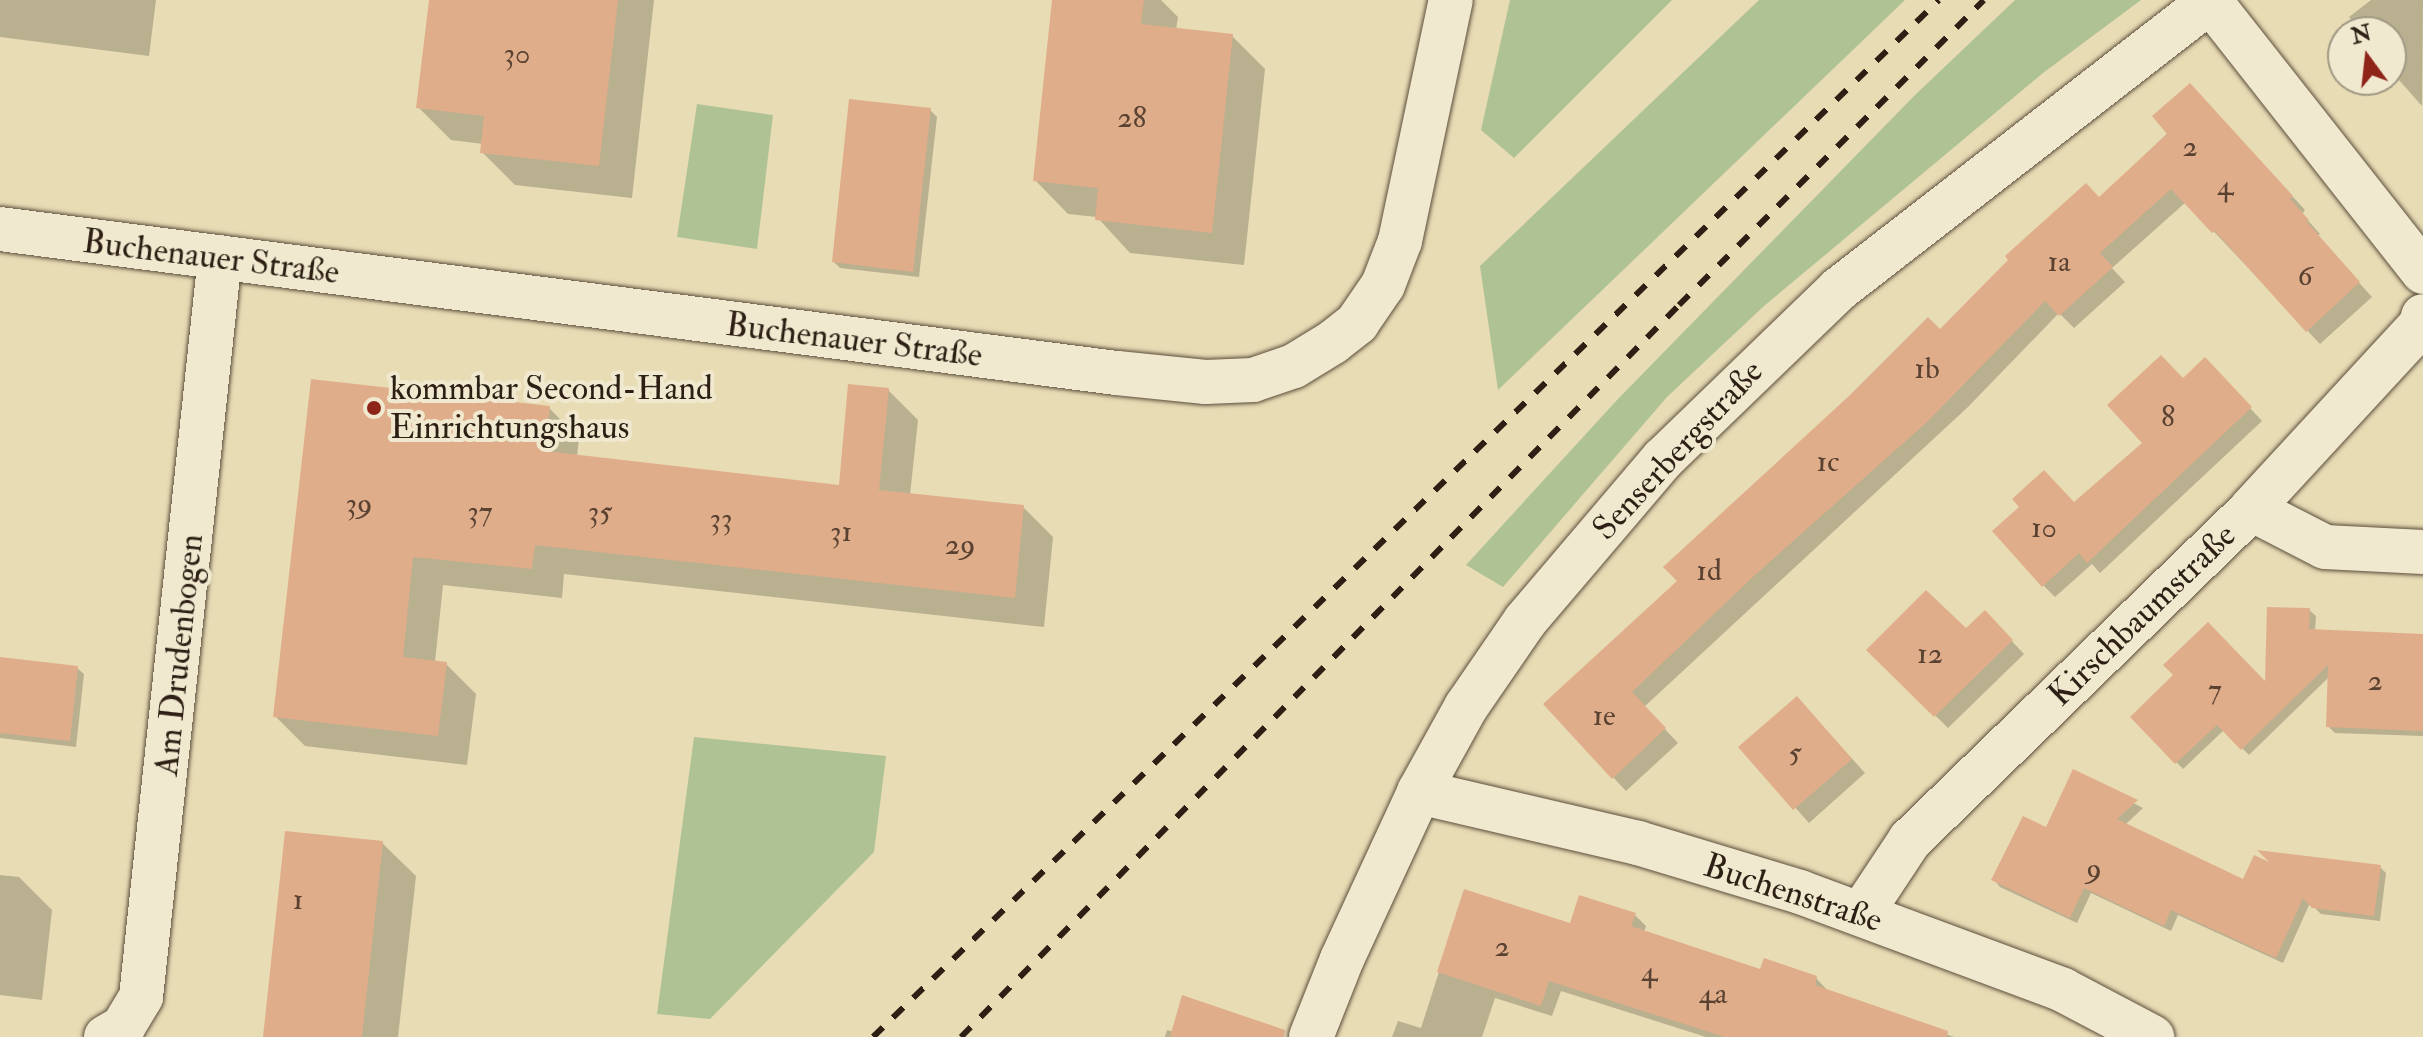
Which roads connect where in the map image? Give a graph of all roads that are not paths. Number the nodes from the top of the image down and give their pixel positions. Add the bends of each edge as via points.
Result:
1 (1451, 0) edge
2 (2211, 0) edge
3 (0, 229) edge
4 (220, 257) junction
5 (2423, 272) edge
6 (2423, 316) edge
7 (2251, 509) junction
8 (2423, 552) edge
9 (1419, 792) junction
10 (1861, 914) junction
11 (106, 1037) edge
12 (1311, 1037) edge
13 (2152, 1037) edge

1 - 4 street, Buchenauer Straße via 1400,241 1383,285 1357,323 1333,342 1294,366 1253,380 1206,382 1117,373
2 - 5 street
2 - 9 street, Senserbergstraße via 1894,245 1763,358 1663,459 1525,621 1466,707
3 - 4 street, Buchenauer Straße
4 - 11 street, Am Drudenbogen via 141,997 123,1027
6 - 7 street, Kirschbaumstraße via 2421,325
7 - 8 street via 2325,547
7 - 10 street, Kirschbaumstraße via 1910,840
9 - 10 street, Buchenstraße via 1638,843
9 - 12 street, Senserbergstraße
10 - 13 street, Buchenstraße via 2063,990

